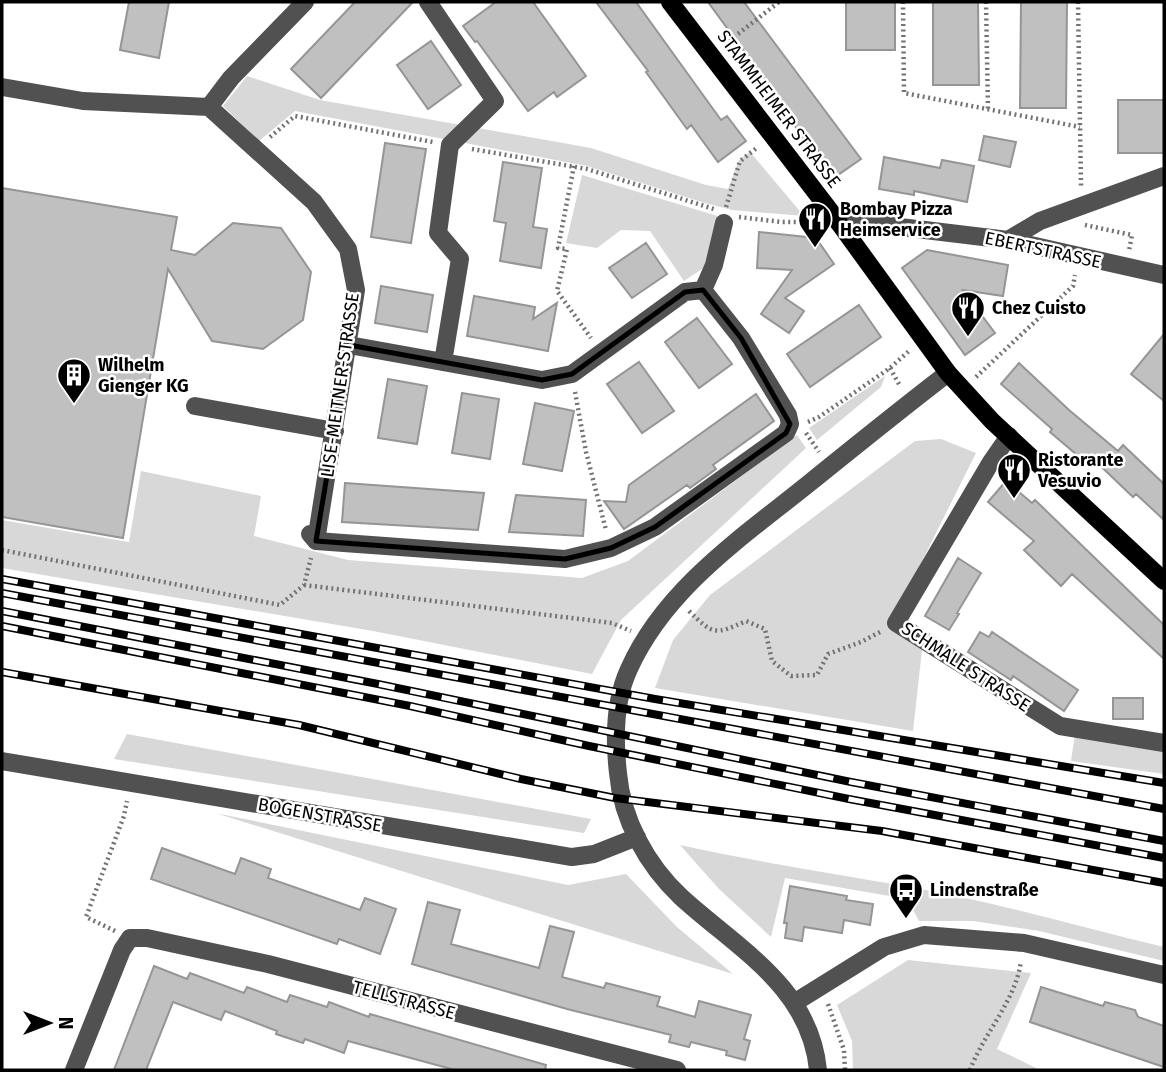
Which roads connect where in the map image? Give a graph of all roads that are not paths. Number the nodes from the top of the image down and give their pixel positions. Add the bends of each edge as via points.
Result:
1 (305, 2) edge
2 (428, 2) edge
3 (670, 2) edge
4 (2, 87) edge
5 (209, 107) junction
6 (1164, 176) edge
7 (725, 218) road end
8 (838, 222) junction
9 (1008, 240) junction
10 (1164, 275) edge
11 (703, 290) junction
12 (349, 345) junction
13 (443, 362) junction
14 (948, 373) junction
15 (195, 406) dead end
16 (335, 431) junction
17 (1009, 436) junction
18 (1164, 580) edge
19 (1164, 743) edge
20 (2, 761) edge
21 (635, 834) junction
22 (1164, 975) edge
23 (794, 1003) junction
24 (638, 1065) edge
25 (74, 1070) edge
26 (677, 1070) edge
27 (818, 1070) edge

1 - 5 street
2 - 13 street via 495,101 450,145 438,233 460,259
3 - 8 main road, STAMMHEIMER STRASSE
4 - 5 street via 83,101
5 - 12 street, LISE-MEITNER-STRASSE via 314,202 348,249 356,290
6 - 9 street via 1040,221
7 - 11 street
8 - 9 street, EBERTSTRASSE
8 - 14 main road, STAMMHEIMER STRASSE
9 - 10 street, EBERTSTRASSE
11 - 13 street via 685,292 572,374 542,380
11 - 16 street, LISE-MEITNER-STRASSE via 741,338 790,424 786,433 655,527 611,548 565,559 313,536
12 - 13 street
12 - 16 street, LISE-MEITNER-STRASSE
14 - 17 main road, STAMMHEIMER STRASSE
14 - 21 street via 730,545 675,598 645,636 627,672 617,707 615,742 619,790
15 - 16 street
17 - 18 main road, STAMMHEIMER STRASSE
17 - 19 street, SCHMALE STRASSE via 896,623 1060,726
20 - 21 street, BOGENSTRASSE via 572,857 594,854
21 - 23 street via 660,876 755,959
22 - 23 street via 1024,943 923,935 884,947
23 - 27 street via 812,1034
24 - 25 street, TELLSTRASSE via 268,964 131,938 122,950
24 - 26 street, TELLSTRASSE

